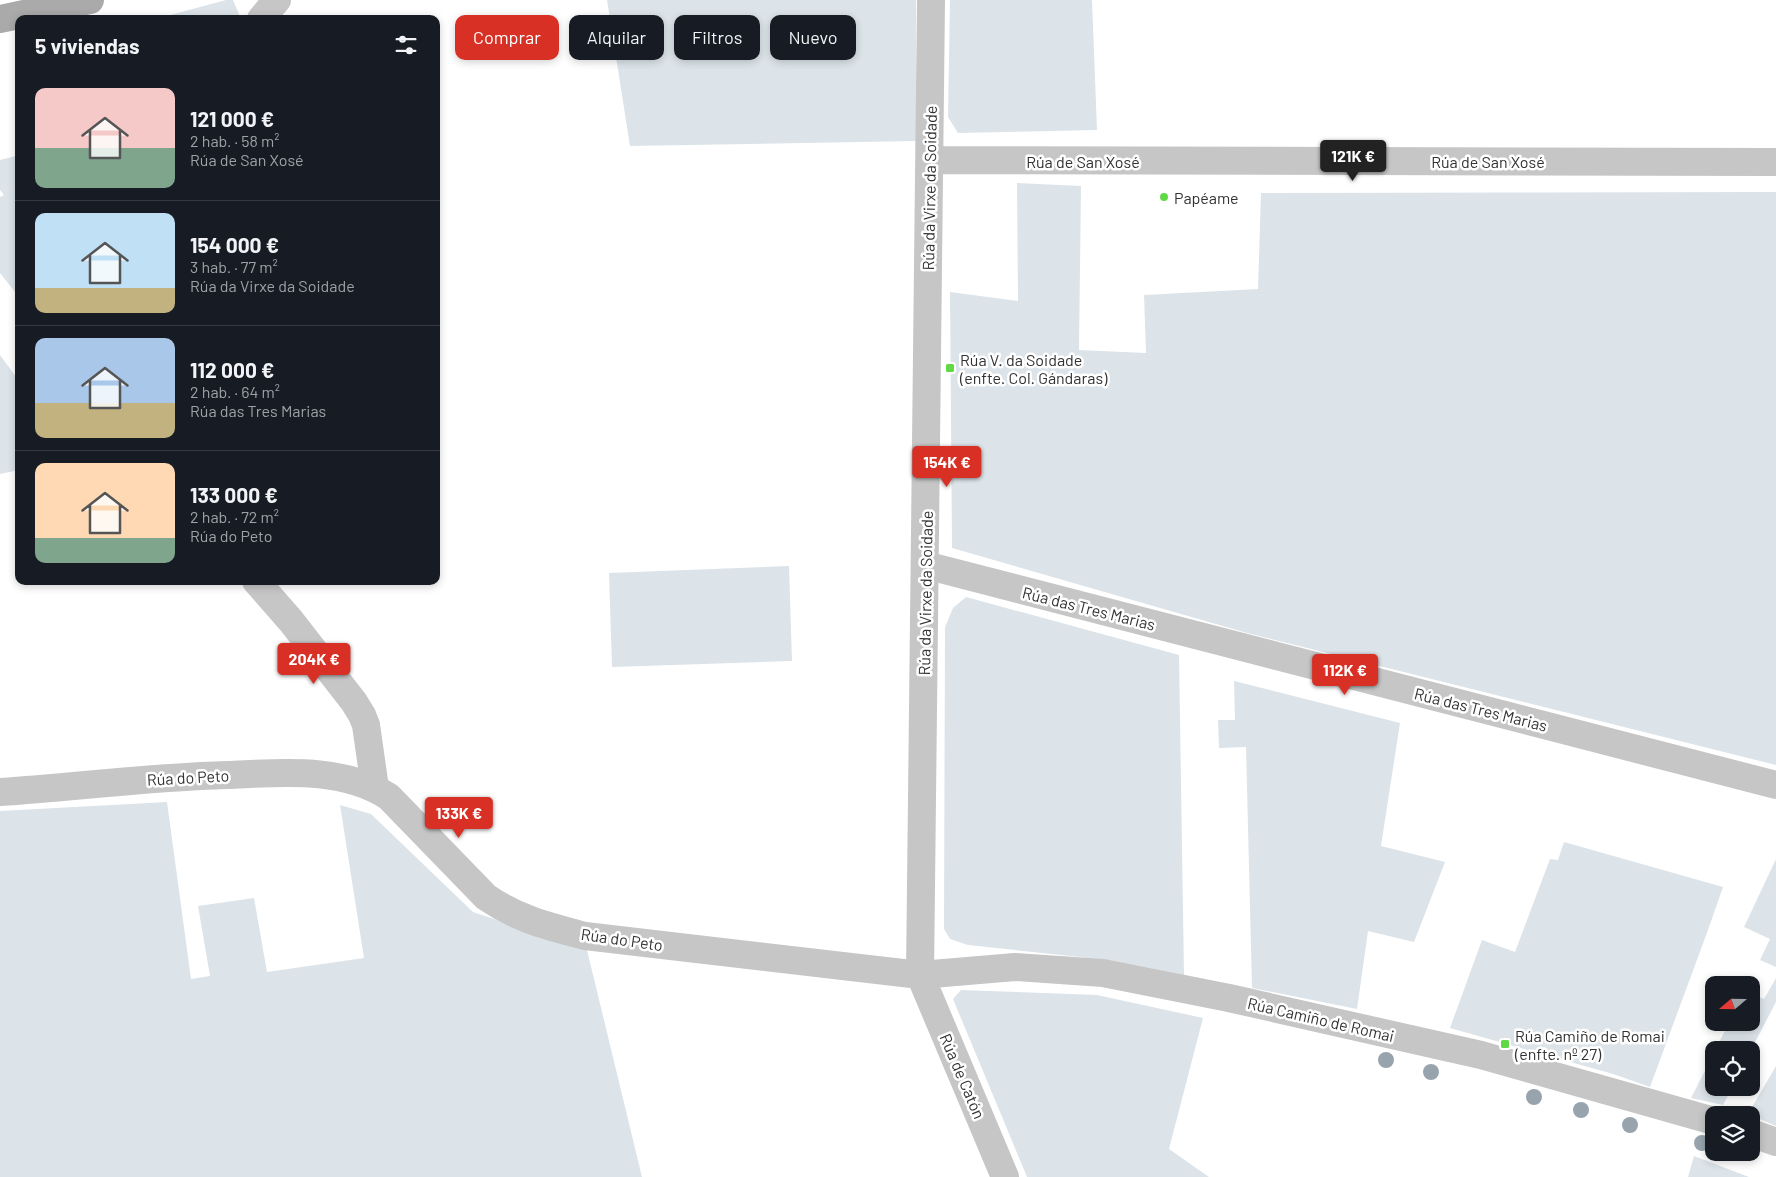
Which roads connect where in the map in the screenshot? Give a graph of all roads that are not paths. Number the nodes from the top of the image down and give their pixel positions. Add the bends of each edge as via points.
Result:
1 (90, 0) edge
2 (277, 0) edge
3 (931, 0) edge
4 (19, 15) edge
5 (264, 15) edge
6 (15, 16) edge
7 (0, 19) edge
8 (930, 160) junction
9 (1776, 162) edge
10 (925, 565) junction
11 (260, 585) edge
12 (1776, 785) edge
13 (375, 788) junction
14 (0, 792) edge
15 (920, 975) junction
16 (1705, 1118) edge
17 (1760, 1136) edge
18 (1776, 1142) edge
19 (1005, 1177) edge

1 - 4 main road
2 - 5 street
3 - 8 street, Rúa da Virxe da Soidade
6 - 7 main road
8 - 9 street, Rúa de San Xosé
8 - 10 street, Rúa da Virxe da Soidade
10 - 12 street, Rúa das Tres Marias
10 - 15 street, Rúa da Virxe da Soidade
11 - 13 street via 362,715
13 - 14 street, Rúa do Peto via 324,775 287,773 173,777
13 - 15 street, Rúa do Peto via 389,797 486,897 505,910 534,922 585,936
15 - 16 street, Rúa Camiño de Romai via 1014,967 1103,973 1481,1055
15 - 19 street, Rúa de Catón
17 - 18 street

